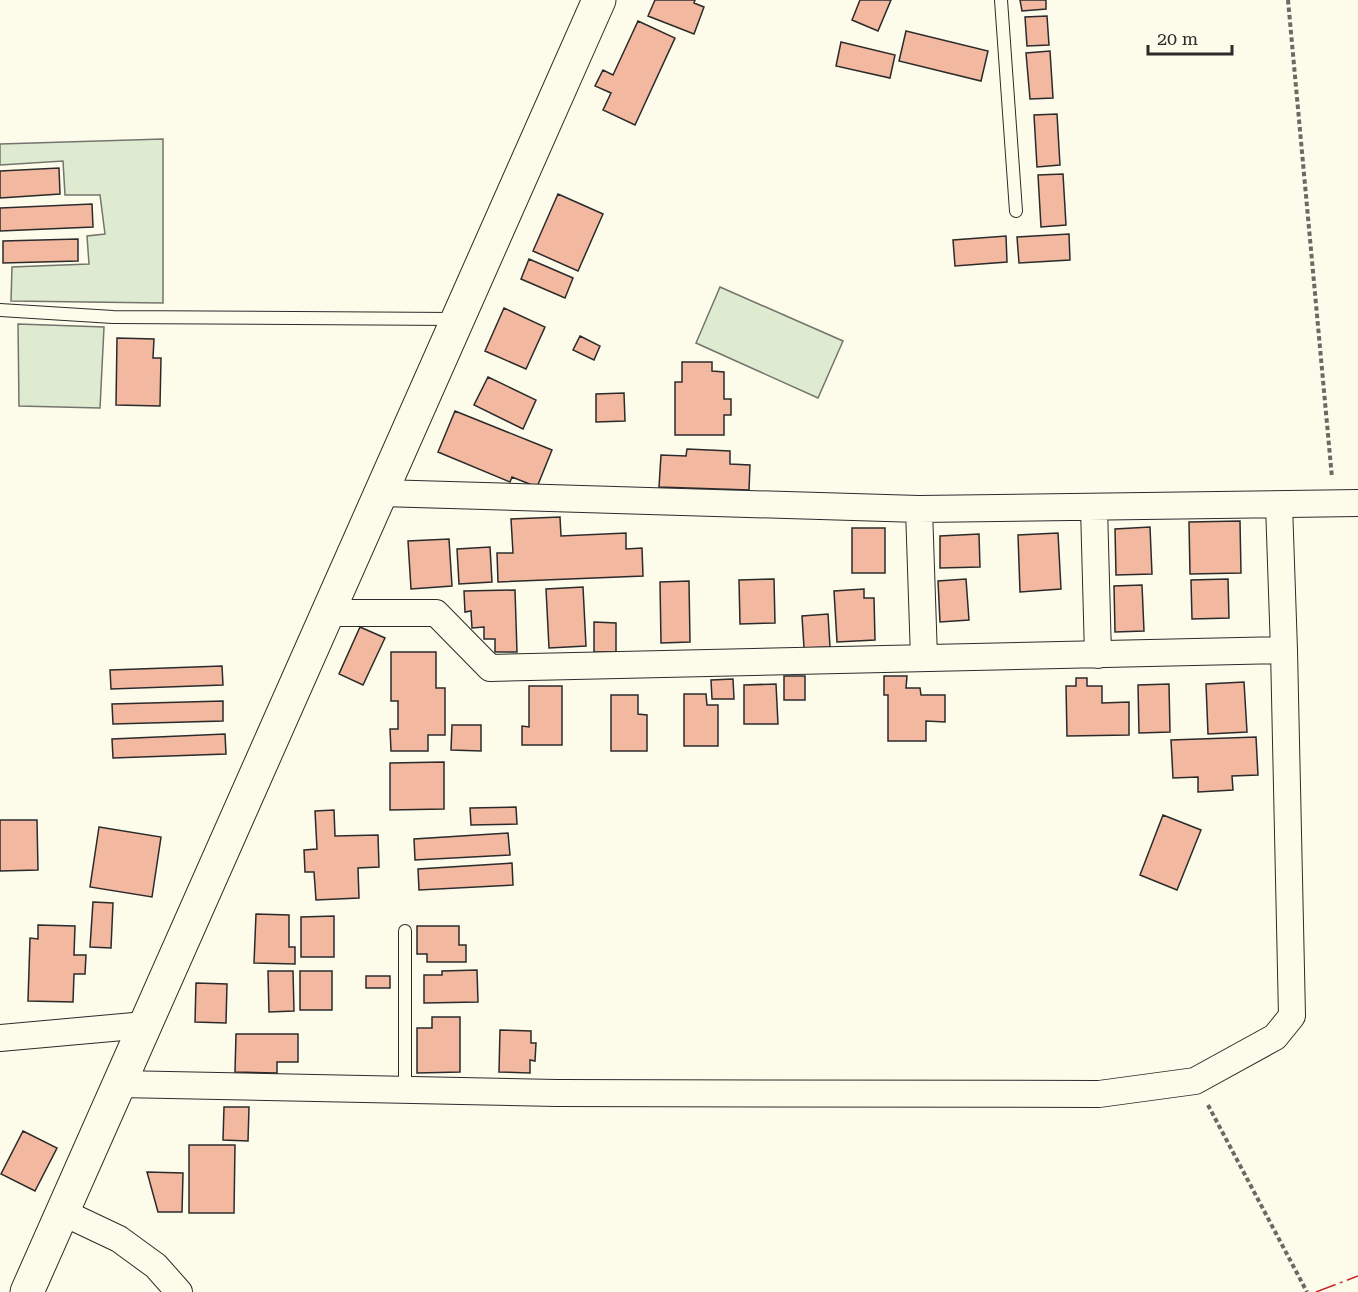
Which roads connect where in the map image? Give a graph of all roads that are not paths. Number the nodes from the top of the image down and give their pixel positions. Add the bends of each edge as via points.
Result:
1 (599, 0) edge
2 (1001, 0) edge
3 (1016, 211) dead end
4 (0, 310) edge
5 (458, 319) junction
6 (381, 493) junction
7 (1346, 503) edge
8 (1279, 505) junction
9 (1094, 507) junction
10 (919, 509) junction
11 (328, 614) junction
12 (1284, 650) junction
13 (1098, 654) junction
14 (924, 658) junction
15 (405, 931) dead end
16 (145, 1025) junction
17 (0, 1038) edge
18 (120, 1084) junction
19 (405, 1090) junction
20 (62, 1212) junction
21 (27, 1292) edge
22 (179, 1292) edge

1 - 5 street
2 - 3 lane
4 - 5 lane via 113,317
5 - 6 street
6 - 10 street
6 - 11 street
7 - 8 street
8 - 9 street
8 - 12 street
9 - 10 street
9 - 13 street
10 - 14 street
11 - 14 street via 436,614 489,668
11 - 16 street
12 - 13 street
12 - 19 street via 1292,1016 1275,1037 1195,1081 1099,1095
13 - 14 street
15 - 19 lane
16 - 17 street
16 - 18 street
18 - 19 street
18 - 20 street
20 - 21 street
20 - 22 street via 119,1239 156,1266

